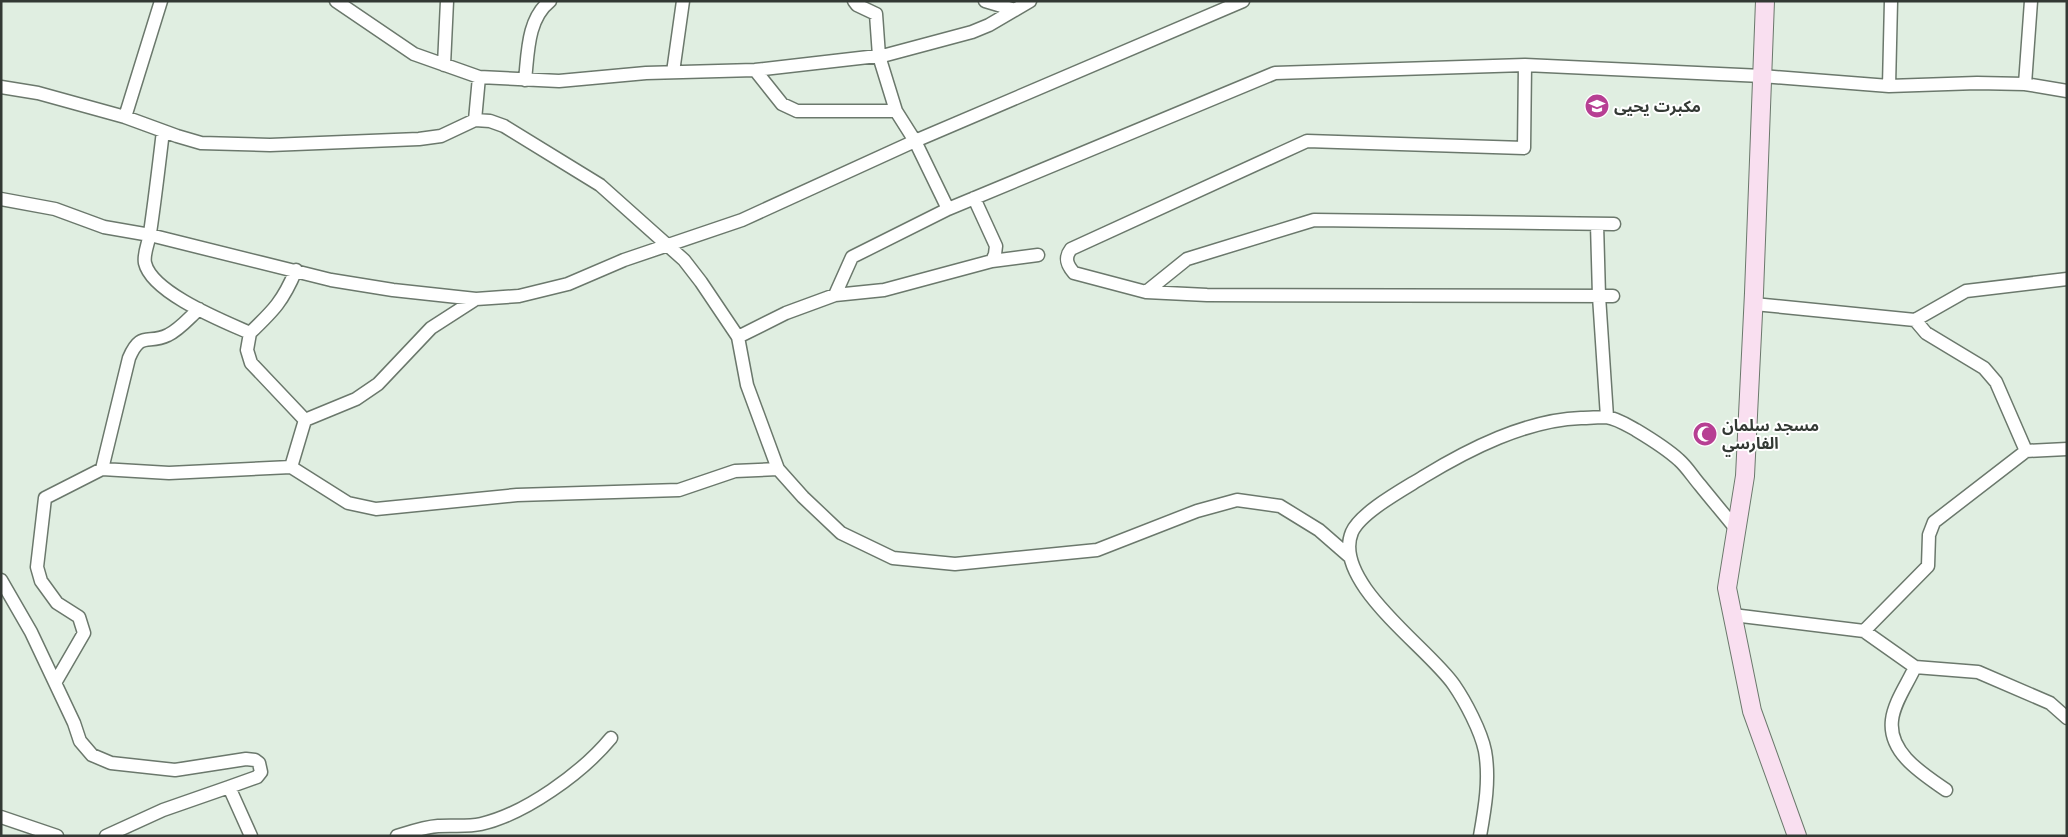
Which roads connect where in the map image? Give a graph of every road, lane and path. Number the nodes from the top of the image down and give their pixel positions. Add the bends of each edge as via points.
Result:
1 (161, 1) edge
2 (336, 1) edge
3 (447, 1) edge
4 (550, 1) edge
5 (683, 1) edge
6 (854, 1) edge
7 (985, 1) edge
8 (1030, 1) edge
9 (1243, 1) edge
10 (1766, 1) edge
11 (1891, 1) edge
12 (2031, 1) edge
13 (1015, 10) junction
14 (879, 56) junction
15 (444, 65) junction
16 (1525, 65) junction
17 (755, 70) junction
18 (673, 72) junction
19 (1762, 76) junction
20 (479, 78) junction
21 (525, 80) junction
22 (2025, 84) junction
23 (1889, 86) junction
24 (1, 87) edge
25 (2067, 92) edge
26 (896, 111) junction
27 (125, 117) junction
28 (475, 120) junction
29 (163, 131) junction
30 (915, 140) junction
31 (974, 198) junction
32 (1, 199) edge
33 (948, 209) junction
34 (1598, 224) junction
35 (1614, 224) dead end
36 (150, 236) junction
37 (666, 245) junction
38 (1038, 254) dead end
39 (992, 260) junction
40 (296, 270) junction
41 (2067, 279) edge
42 (1146, 292) junction
43 (835, 295) junction
44 (1599, 296) junction
45 (1613, 296) dead end
46 (476, 298) junction
47 (1754, 304) junction
48 (199, 310) junction
49 (1915, 320) junction
50 (250, 332) junction
51 (738, 337) junction
52 (1607, 417) junction
53 (305, 420) junction
54 (2067, 449) edge
55 (2026, 450) junction
56 (290, 467) junction
57 (102, 469) junction
58 (778, 469) junction
59 (1736, 529) junction
60 (1350, 557) junction
61 (1, 580) edge
62 (1732, 615) junction
63 (1864, 631) junction
64 (1915, 667) junction
65 (55, 682) junction
66 (2067, 718) edge
67 (611, 738) dead end
68 (228, 787) junction
69 (1946, 790) dead end
70 (1, 817) edge
71 (57, 836) edge
72 (106, 836) edge
73 (251, 836) edge
74 (397, 836) edge
75 (1480, 836) edge
76 (1797, 836) edge

1 - 27 street
2 - 15 street via 414,54
3 - 15 street
4 - 21 street via 543,6 531,30
5 - 18 street
6 - 14 street via 876,14
7 - 13 street
8 - 13 street
9 - 30 street
10 - 19 street
11 - 23 street
12 - 22 street
13 - 14 street via 972,32
14 - 17 street
14 - 26 street
15 - 20 street
16 - 19 street
16 - 31 street via 1275,73
16 - 42 street via 1524,148 1307,141 1071,249 1067,254 1074,273
17 - 18 street
17 - 26 street via 782,104 797,111
18 - 21 street via 560,81
19 - 23 street
19 - 47 street
20 - 21 street
20 - 28 street
22 - 23 street via 1976,82
22 - 25 street
24 - 27 street via 38,93
26 - 30 street
27 - 29 street
28 - 29 street via 441,136 419,139 270,145 201,143
28 - 37 street via 504,126 600,185
29 - 36 street
30 - 33 street
30 - 37 street via 742,220
31 - 33 street
31 - 39 street via 996,246
32 - 36 street via 56,209 104,227
33 - 43 street via 852,257
34 - 35 street
34 - 42 street via 1314,220 1187,259
34 - 44 street
36 - 40 street
36 - 48 street via 144,261 148,272
37 - 46 street via 568,284 519,296
37 - 51 street via 684,260
38 - 39 street
39 - 43 street via 884,290
40 - 46 street via 331,280 393,290
40 - 50 street via 286,294
41 - 49 street via 1966,291
42 - 44 street
43 - 51 street via 786,313
44 - 45 street
44 - 52 street
46 - 53 street via 431,328 378,384 356,399
47 - 49 street
47 - 59 street via 1745,476
48 - 50 street
48 - 57 street via 168,335 144,340 132,349
49 - 55 street via 1926,334 1984,368 1996,382
50 - 53 street via 247,350 251,363
51 - 58 street via 747,385
52 - 59 street via 1646,436 1681,461
52 - 60 street via 1569,418 1526,428 1477,447 1429,473 1360,521 1353,530
53 - 56 street
54 - 55 street
55 - 63 street via 1934,522 1929,535 1928,566
56 - 57 street via 169,473
56 - 58 street via 348,503 376,509 517,495 679,490 735,471
57 - 65 street via 45,498 37,567 41,581 57,603 79,617 84,633
58 - 60 street via 841,534 893,558 955,564 1097,550 1197,511 1237,500 1280,506 1319,530
59 - 62 street via 1727,588
60 - 75 street via 1354,572 1383,611 1453,684 1471,715 1485,750 1487,794
61 - 65 street
62 - 63 street
62 - 76 street via 1752,711
63 - 64 street
64 - 66 street via 1978,672 2050,703
64 - 69 street via 1892,720 1894,739 1904,757
65 - 68 street via 80,741 92,755 111,763 175,770 246,759 259,763 261,772 257,777
67 - 74 street via 597,755 550,791 505,817 478,825 436,826
68 - 72 street via 163,810
68 - 73 street
70 - 71 street

